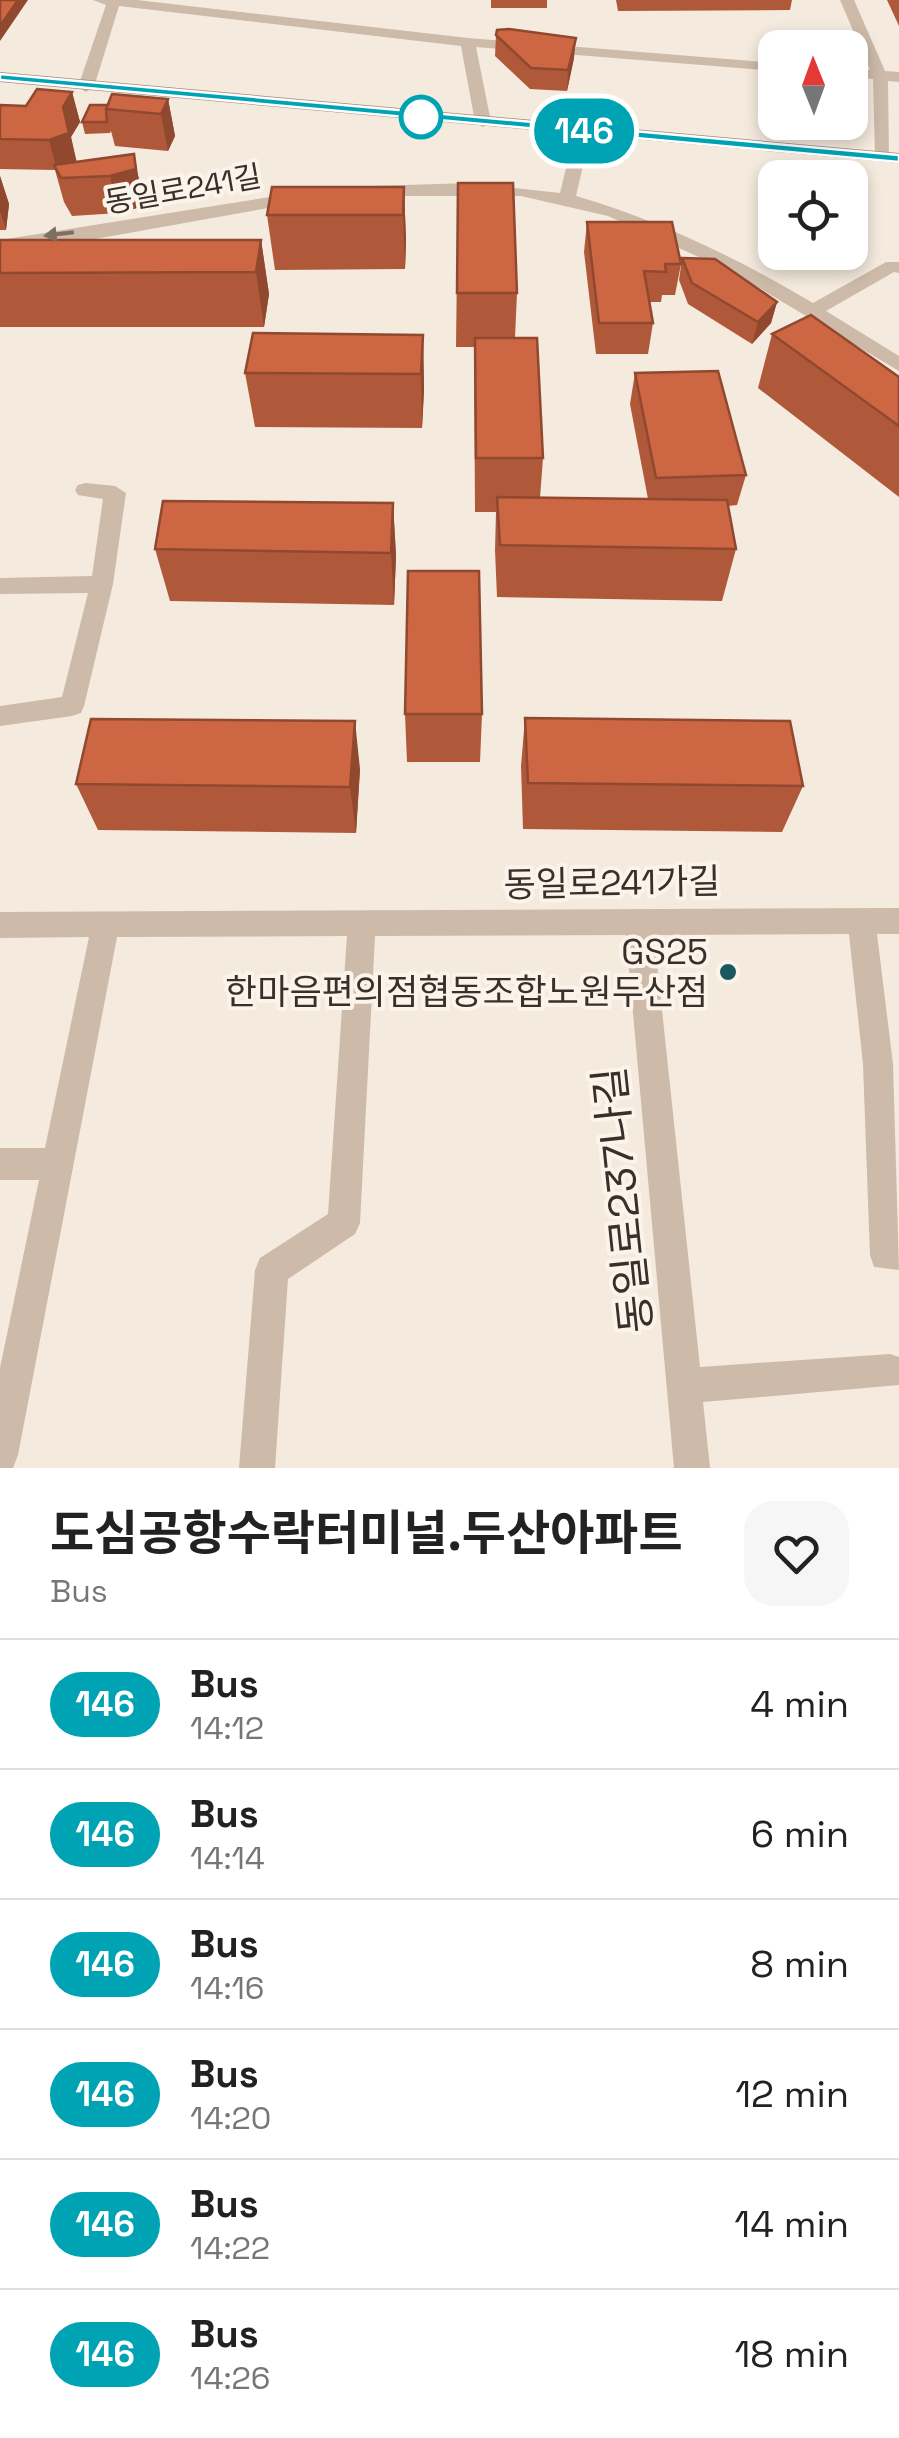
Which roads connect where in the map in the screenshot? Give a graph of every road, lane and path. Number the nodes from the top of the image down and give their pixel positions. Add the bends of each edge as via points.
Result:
1 (847, 0) edge
2 (106, 2) edge
3 (468, 42) junction
4 (758, 66) edge
5 (868, 75) edge
6 (880, 76) junction
7 (0, 77) edge
8 (899, 77) edge
9 (86, 87) junction
10 (484, 122) junction
11 (583, 130) junction
12 (891, 158) edge
13 (354, 192) edge
14 (318, 195) edge
15 (567, 199) junction
16 (0, 248) edge
17 (899, 268) edge
18 (813, 311) junction
19 (899, 365) edge
20 (86, 490) dead end
21 (102, 584) junction
22 (0, 586) edge
23 (0, 716) edge
24 (862, 922) junction
25 (899, 922) edge
26 (639, 923) junction
27 (0, 925) edge
28 (105, 925) junction
29 (362, 926) junction
30 (888, 1064) edge
31 (0, 1164) edge
32 (56, 1164) junction
33 (899, 1254) edge
34 (890, 1371) dead end
35 (684, 1386) junction
36 (0, 1455) edge
37 (257, 1468) edge
38 (692, 1468) edge

1 - 6 street
2 - 3 street
2 - 9 street
3 - 4 street
3 - 10 street
5 - 6 street
6 - 8 street
6 - 12 street
7 - 9 main road
9 - 10 main road
10 - 11 main road
11 - 12 main road
11 - 15 street
13 - 15 street via 456,188
14 - 16 street, 동일로241길
15 - 18 street via 714,256
17 - 18 street
18 - 19 street
20 - 21 street via 116,492
21 - 22 street
21 - 23 street via 72,706
24 - 25 street, 동일로241가길
24 - 26 street, 동일로241가길
24 - 30 street
26 - 29 street, 동일로241가길
26 - 35 street, 동일로237나길
27 - 28 street, 동일로241가길
28 - 29 street, 동일로241가길
28 - 32 street
29 - 37 street via 344,1224 272,1270
30 - 33 street via 886,1255
31 - 32 street
32 - 36 street
34 - 35 street
35 - 38 street, 동일로237나길

